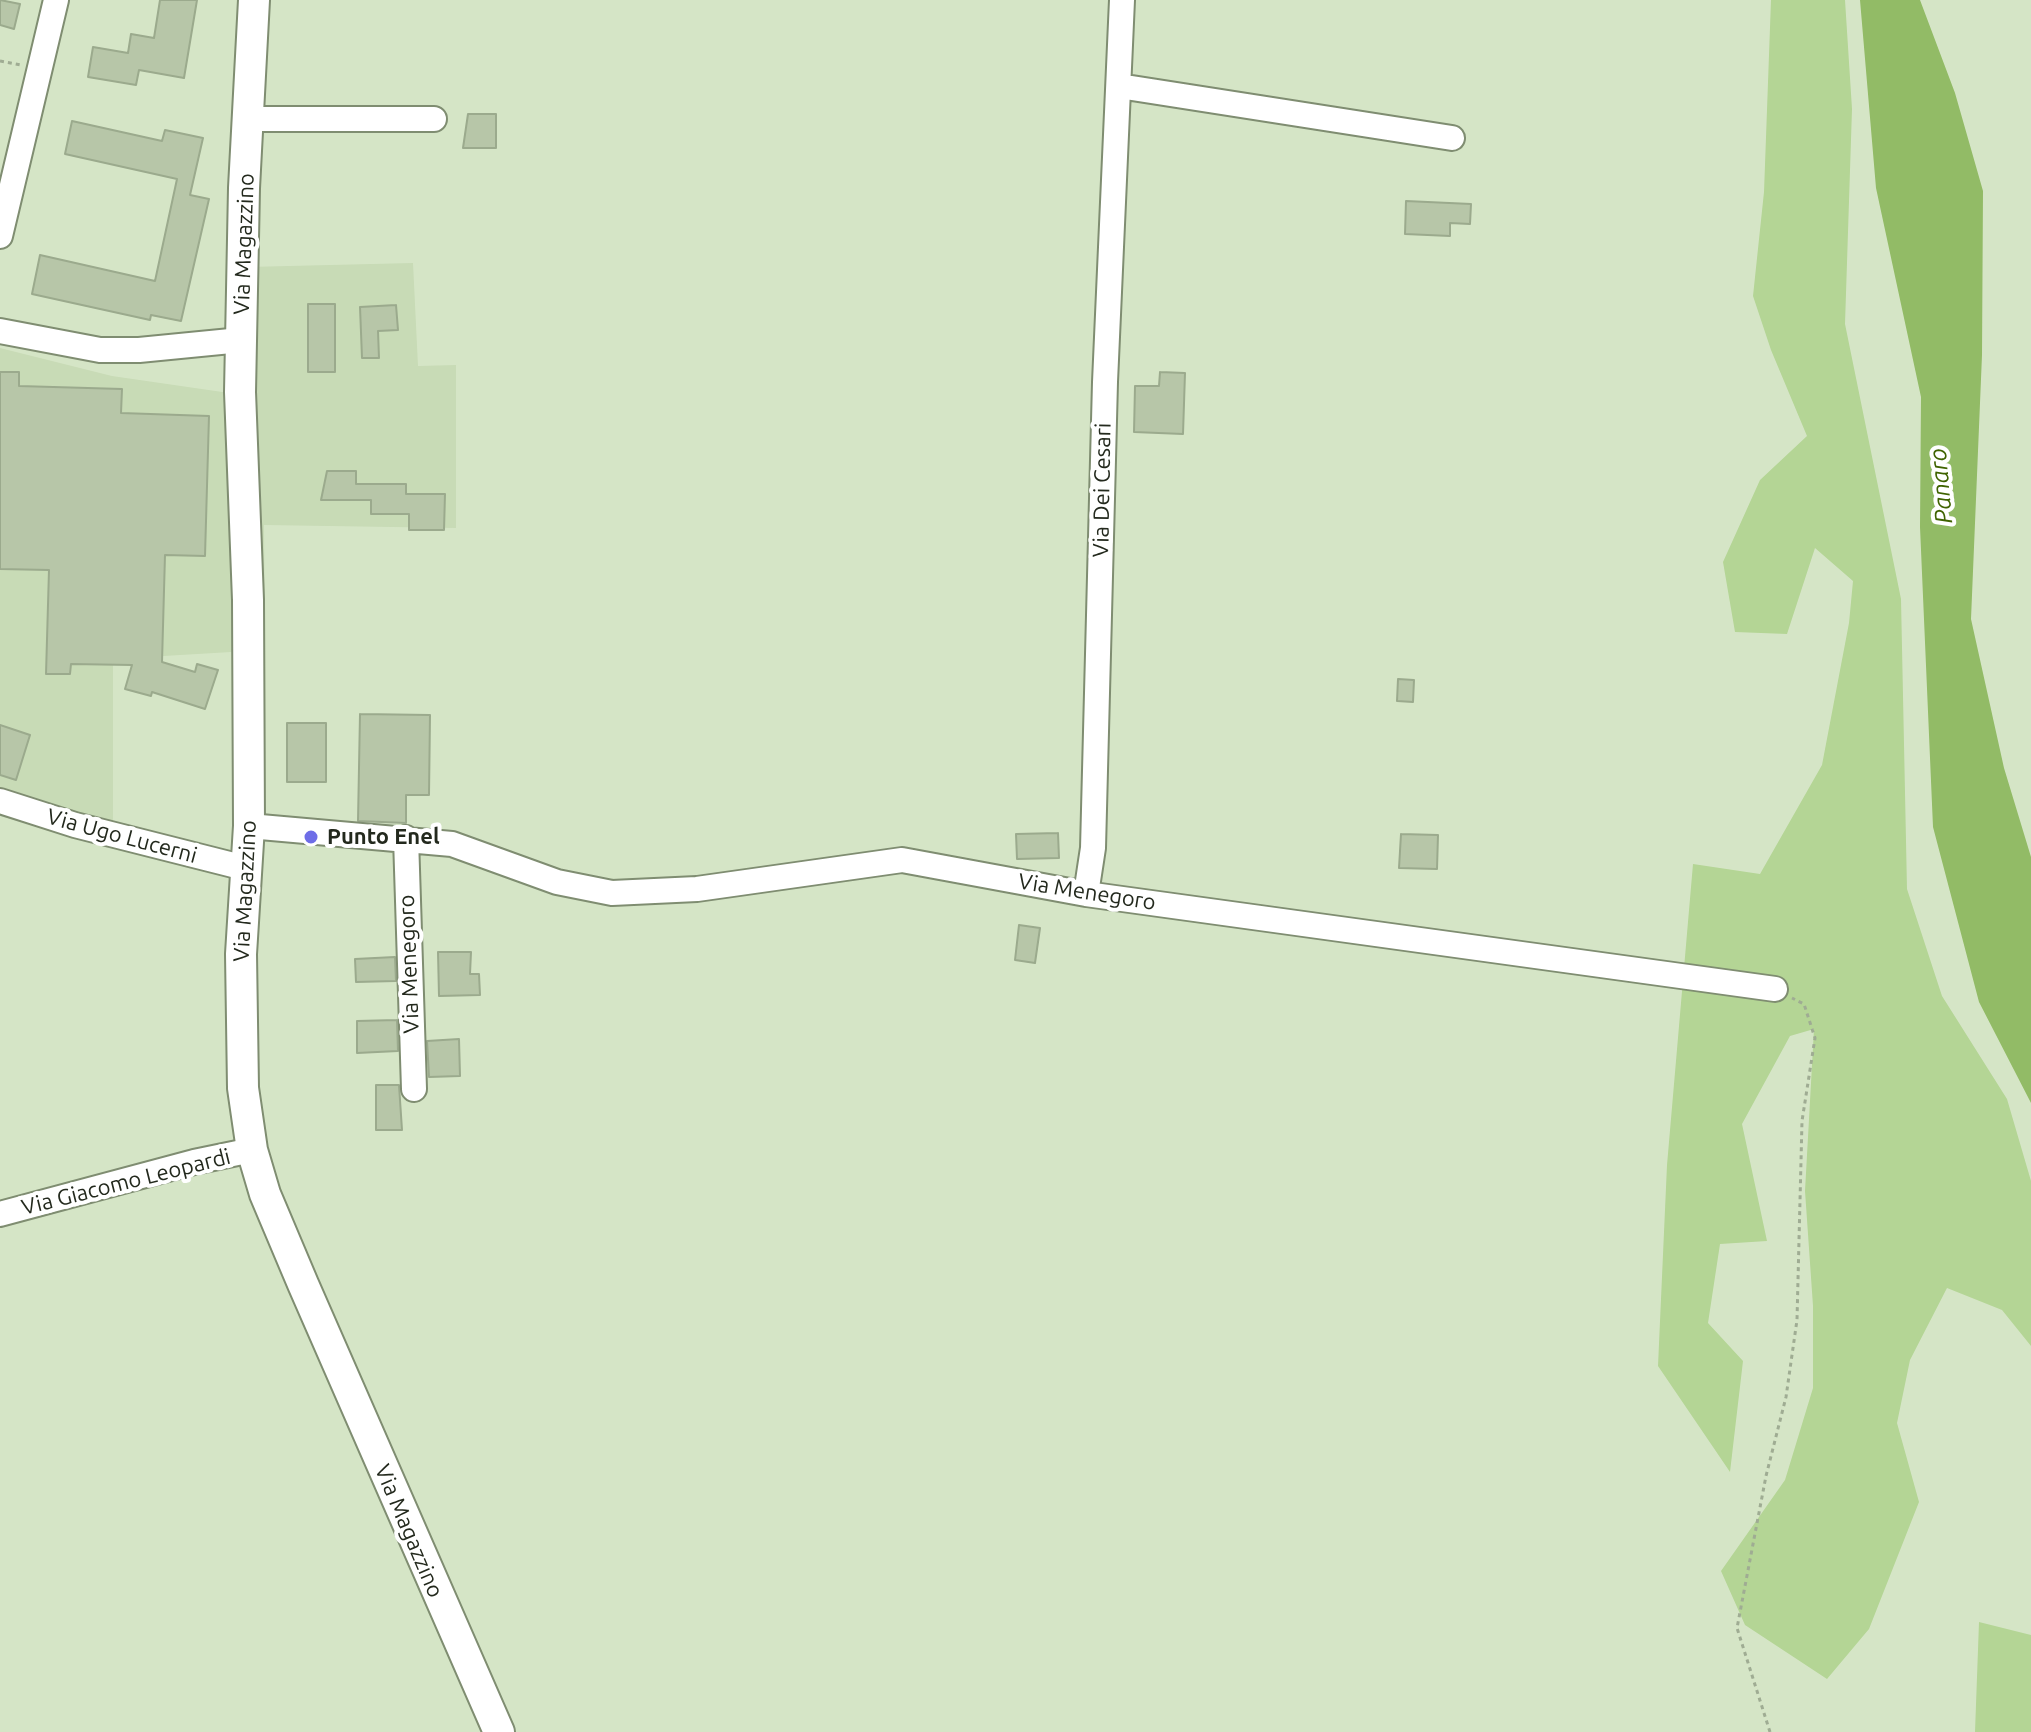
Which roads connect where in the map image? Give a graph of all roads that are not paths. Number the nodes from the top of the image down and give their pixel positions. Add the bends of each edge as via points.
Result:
1 (56, 0) edge
2 (254, 0) edge
3 (1122, 0) edge
4 (1119, 86) junction
5 (250, 119) junction
6 (434, 119) dead end
7 (1452, 138) dead end
8 (0, 236) edge
9 (0, 331) edge
10 (241, 340) junction
11 (0, 801) edge
12 (249, 826) junction
13 (406, 838) junction
14 (245, 868) junction
15 (1086, 894) junction
16 (1775, 989) road end
17 (414, 1089) dead end
18 (252, 1150) junction
19 (0, 1214) edge
20 (499, 1732) edge

1 - 8 street
2 - 5 main road, Via Magazzino
3 - 4 street, Via Dei Cesari
4 - 7 street
4 - 15 street, Via Dei Cesari via 1093,848
5 - 6 street
5 - 10 main road, Via Magazzino
9 - 10 street via 100,350
10 - 12 main road, Via Magazzino
11 - 14 street, Via Ugo Lucerni
12 - 13 street, Via Menegoro
12 - 14 main road, Via Magazzino
13 - 15 street, Via Menegoro via 452,844 557,882 612,893 697,889 902,860
13 - 17 street, Via Menegoro
14 - 18 main road, Via Magazzino via 243,1073
15 - 16 street, Via Menegoro
18 - 19 street, Via Giacomo Leopardi
18 - 20 main road, Via Magazzino via 303,1284

